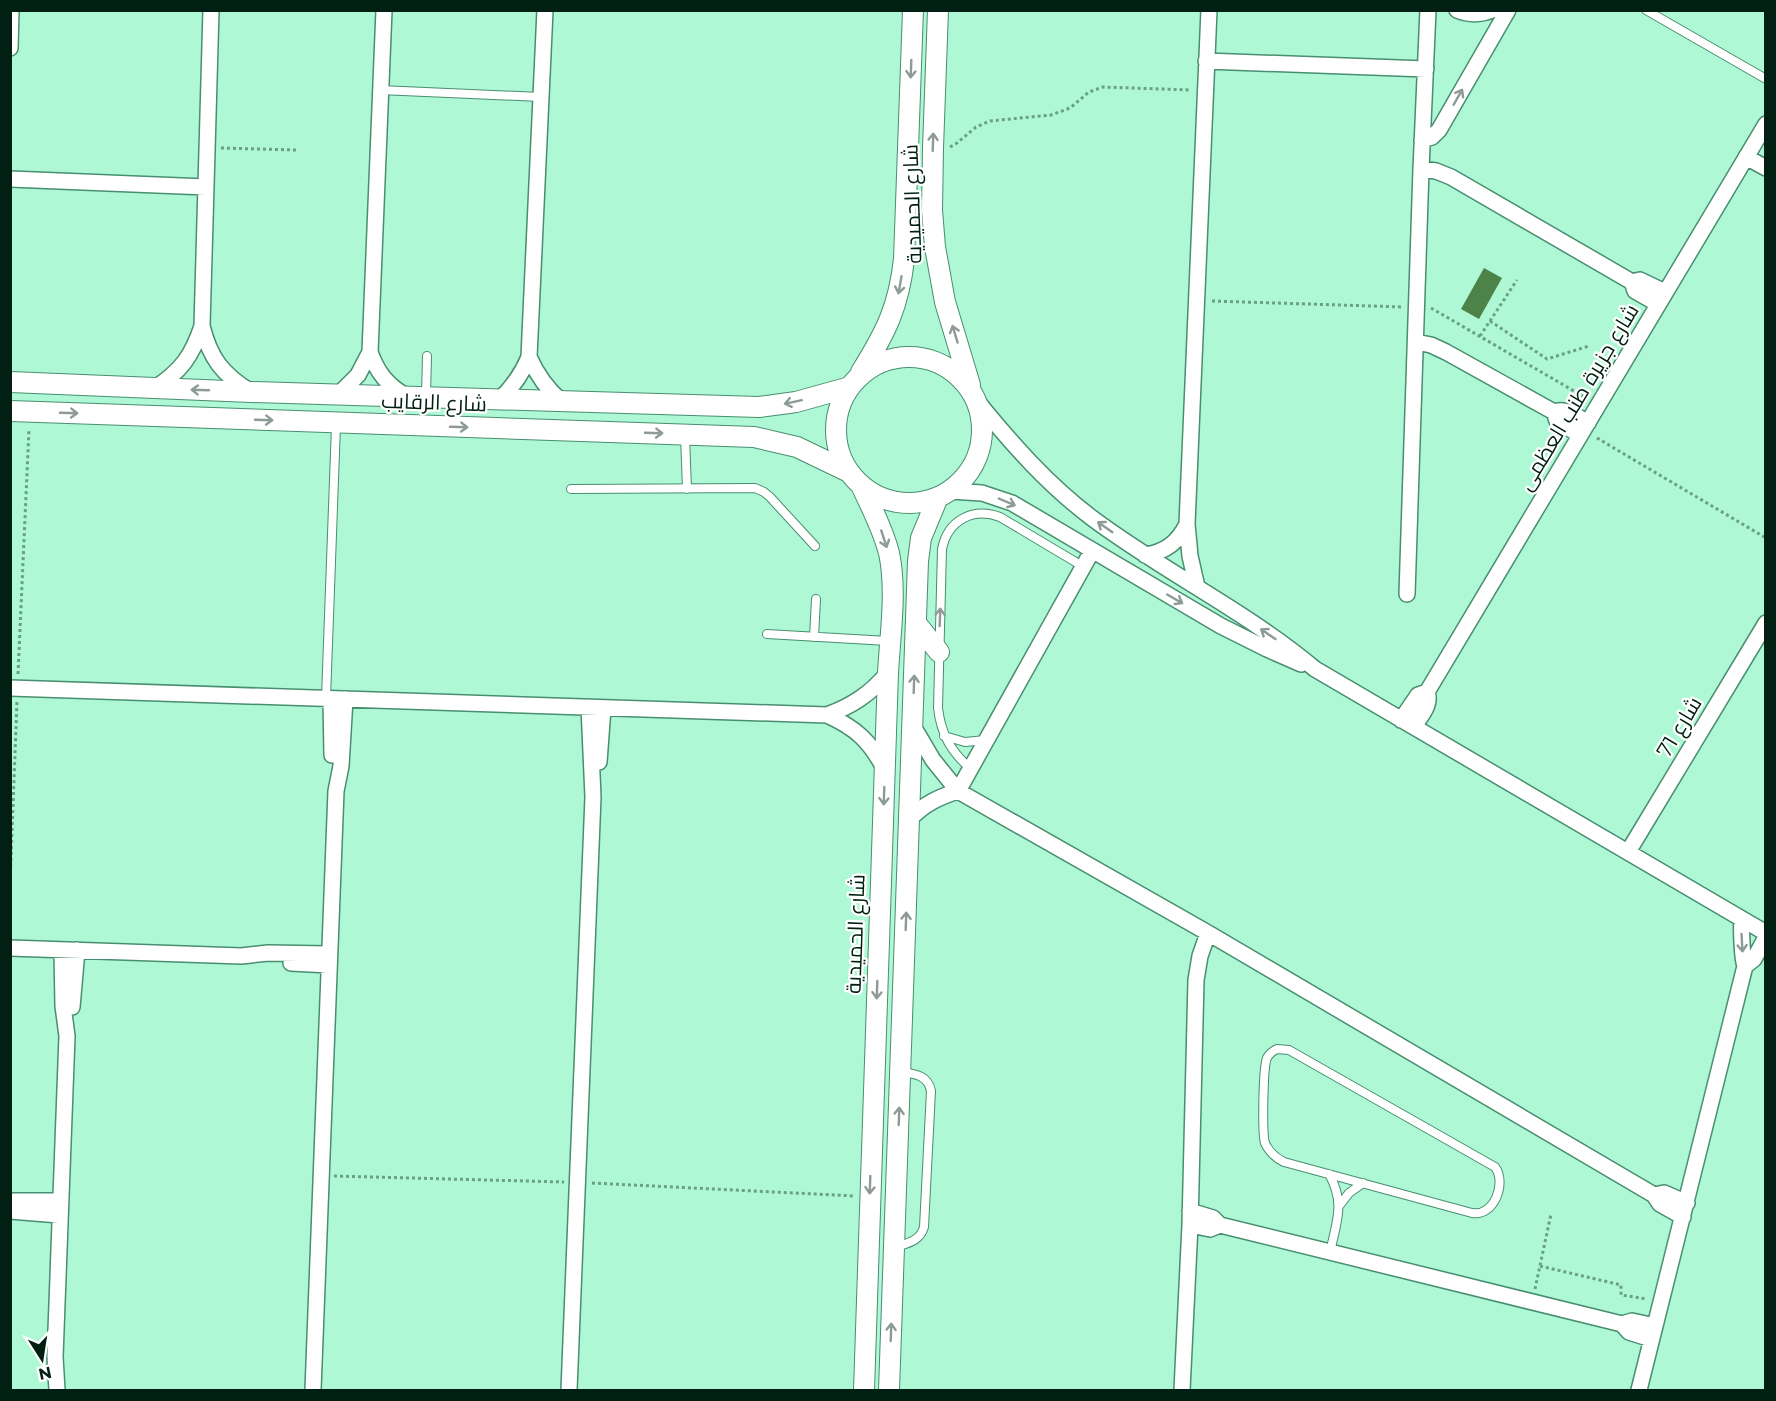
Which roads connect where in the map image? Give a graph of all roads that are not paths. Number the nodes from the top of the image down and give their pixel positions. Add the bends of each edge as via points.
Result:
1 (11, 10) edge
2 (211, 10) edge
3 (384, 10) edge
4 (544, 10) edge
5 (938, 10) edge
6 (1209, 10) edge
7 (1428, 10) edge
8 (1457, 10) edge
9 (1492, 10) edge
10 (1508, 10) edge
11 (1646, 10) edge
12 (911, 13) edge
13 (10, 48) edge
14 (1206, 61) junction
15 (1426, 69) junction
16 (1766, 79) edge
17 (380, 90) junction
18 (541, 97) junction
19 (1766, 124) edge
20 (1422, 141) junction
21 (1746, 157) junction
22 (1766, 168) edge
23 (1421, 169) junction
24 (10, 179) edge
25 (206, 187) junction
26 (1661, 298) junction
27 (202, 326) junction
28 (1416, 342) junction
29 (370, 352) junction
30 (427, 356) dead end
31 (529, 357) junction
32 (10, 382) edge
33 (854, 382) junction
34 (155, 388) junction
35 (250, 392) junction
36 (339, 394) junction
37 (974, 396) junction
38 (416, 397) junction
39 (499, 399) junction
40 (561, 401) junction
41 (20, 411) edge
42 (336, 423) junction
43 (1584, 429) junction
44 (685, 435) junction
45 (855, 478) junction
46 (571, 489) dead end
47 (687, 489) junction
48 (944, 494) junction
49 (1187, 524) junction
50 (815, 546) dead end
51 (1092, 552) junction
52 (1145, 555) junction
53 (1083, 567) junction
54 (1197, 588) junction
55 (1407, 594) dead end
56 (816, 599) dead end
57 (916, 622) junction
58 (1766, 623) edge
59 (767, 634) dead end
60 (814, 637) junction
61 (890, 641) junction
62 (939, 652) junction
63 (1315, 669) junction
64 (888, 673) junction
65 (14, 688) edge
66 (334, 699) junction
67 (596, 707) junction
68 (827, 715) junction
69 (1408, 723) junction
70 (913, 726) junction
71 (944, 736) junction
72 (987, 740) junction
73 (971, 769) junction
74 (885, 770) junction
75 (958, 791) junction
76 (910, 819) junction
77 (1628, 852) junction
78 (1742, 919) junction
79 (1208, 933) junction
80 (1766, 935) edge
81 (10, 948) edge
82 (69, 950) junction
83 (329, 959) junction
84 (1745, 966) junction
85 (901, 1072) junction
86 (1329, 1174) junction
87 (1363, 1183) junction
88 (10, 1201) edge
89 (1339, 1206) junction
90 (60, 1208) junction
91 (1685, 1210) junction
92 (10, 1211) edge
93 (1190, 1218) junction
94 (894, 1247) junction
95 (1330, 1253) junction
96 (1653, 1332) junction
97 (55, 1357) junction
98 (49, 1390) edge
99 (57, 1390) edge
100 (313, 1390) edge
101 (569, 1390) edge
102 (864, 1390) edge
103 (889, 1390) edge
104 (1182, 1390) edge
105 (1639, 1390) edge

1 - 13 street
2 - 25 street
3 - 17 street
4 - 18 street
37 -> 5 street, شارع الحميدية via 945,302 936,257 932,210
6 - 14 street
7 - 15 street
8 - 9 street via 1481,14
20 -> 10 street via 1439,130
11 - 16 lane
12 -> 33 street, شارع الحميدية via 901,285 886,331
14 - 15 street
14 - 49 street
15 - 20 street
17 - 18 lane
17 - 29 street
18 - 31 street
19 - 21 street, شارع جزيرة طنب العظمى
20 - 23 street
21 - 22 street
21 - 26 street, شارع جزيرة طنب العظمى
23 - 26 street via 1451,177 1632,282 1644,281
23 - 28 street
24 - 25 street
25 - 27 street
26 - 43 street, شارع جزيرة طنب العظمى
27 - 34 street via 185,362
27 - 35 street via 218,365
28 - 43 street via 1446,352 1554,412 1566,411
28 - 55 street
29 - 36 street via 358,375
29 - 38 street via 375,366 394,389
30 - 38 lane
31 - 39 street via 522,373
31 - 40 street via 547,389
32 - 34 street, شارع الرقايب
33 - 37 street via 880,362 918,357 949,368 964,380
33 -> 40 street, شارع الرقايب via 795,402 759,407
33 - 45 street via 838,410 836,429 842,460
35 -> 34 street, شارع الرقايب
35 - 36 street, شارع الرقايب
36 - 38 street, شارع الرقايب
37 - 48 street via 983,426 980,451 968,473
52 -> 37 street via 1055,487
38 - 39 street, شارع الرقايب
39 - 40 street, شارع الرقايب
41 -> 42 street, شارع الرقايب
42 -> 44 street, شارع الرقايب
42 - 66 lane
43 - 69 street, شارع جزيرة طنب العظمى via 1427,693 1418,695
44 - 45 street, شارع الرقايب via 767,439 796,447
44 - 47 lane
45 - 48 street via 881,497 904,502
45 -> 61 street, شارع الحميدية via 889,555
46 - 47 lane
47 - 50 lane via 755,488 764,492
48 -> 51 street via 982,494 1012,503
48 - 57 street via 925,527 919,549
49 - 52 street via 1167,549
49 - 54 street
51 - 53 street
51 -> 63 street via 1244,638
52 - 54 street
62 -> 53 lane via 942,549 959,520 975,513 1000,517
53 - 72 street
63 -> 54 street
56 - 60 lane
57 - 62 street
70 -> 57 street
58 - 77 street, شارع 71
59 - 60 lane
60 - 61 lane
61 - 64 street, شارع الحميدية
62 - 71 lane via 938,708
63 - 69 street
64 - 68 street via 861,699
64 - 74 street, شارع الحميدية
65 - 66 street
66 - 67 street
66 - 83 street via 341,766 336,791
67 - 68 street
67 - 101 street
68 - 74 street via 862,736
69 - 77 street
70 - 75 street
70 - 76 street
71 - 72 lane via 965,742
71 - 73 lane
72 - 73 street
73 - 75 street
74 -> 102 street, شارع الحميدية
75 - 76 street via 932,801
75 - 79 street
85 -> 76 street
77 - 78 street
78 - 80 street
78 -> 84 street
79 - 91 street via 1654,1195 1664,1193
79 - 93 street via 1196,980
80 - 84 street via 1754,959
81 - 82 street
82 - 83 street via 241,956 268,953
82 - 90 street via 71,1016
83 - 100 street
84 - 91 street
94 -> 85 street
85 - 94 lane via 923,1077 931,1090 924,1227 917,1239
86 - 87 lane
86 - 87 lane via 1284,1162 1266,1145 1266,1061 1277,1049 1289,1050 1471,1153 1495,1167 1500,1176 1492,1205 1486,1212 1477,1213
86 - 89 lane
87 - 89 lane
88 - 90 street
89 - 95 lane
90 - 92 street
90 - 97 street
91 - 96 street
93 - 95 street via 1213,1218 1220,1225
93 - 104 street
103 -> 94 street
95 - 96 street via 1622,1324 1629,1332
96 - 105 street
97 - 98 street
97 - 99 street

